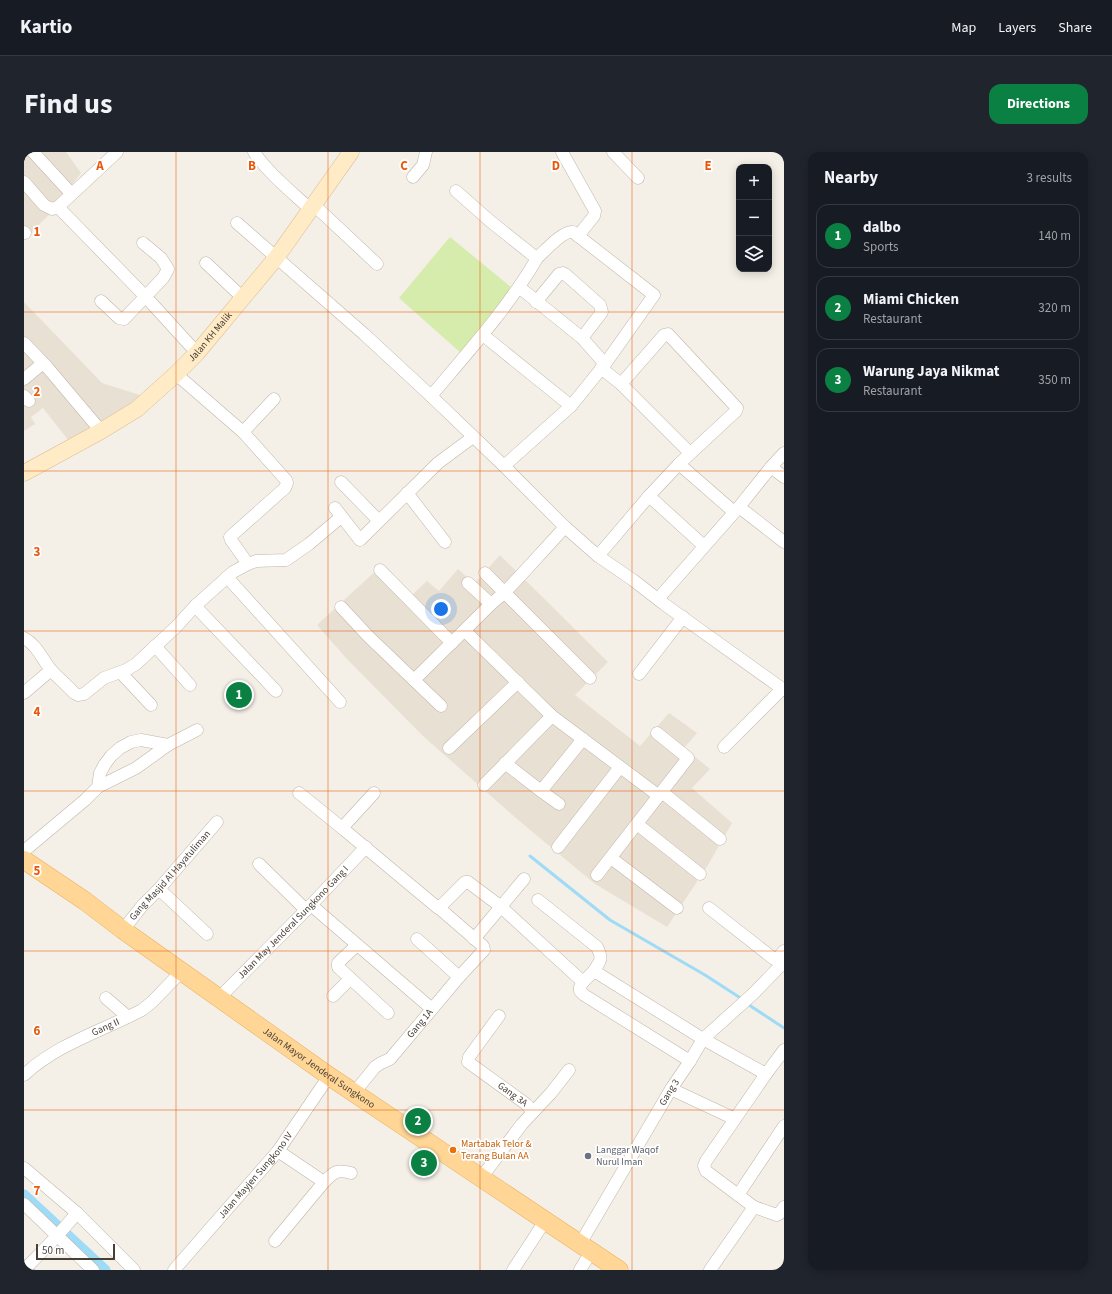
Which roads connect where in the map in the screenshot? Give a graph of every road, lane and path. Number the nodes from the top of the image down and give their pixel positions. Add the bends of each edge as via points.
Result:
1 (33, 152) edge
2 (117, 152) edge
3 (254, 152) edge
4 (351, 152) edge
5 (426, 152) edge
6 (562, 152) edge
7 (614, 152) edge
8 (413, 177) dead end
9 (638, 178) dead end
10 (24, 182) edge
11 (68, 190) dead end
12 (456, 191) dead end
13 (58, 207) junction
14 (313, 207) junction
15 (237, 223) dead end
16 (578, 236) junction
17 (143, 243) dead end
18 (276, 258) junction
19 (536, 259) junction
20 (206, 263) dead end
21 (377, 264) dead end
22 (519, 288) junction
23 (145, 296) junction
24 (244, 298) junction
25 (101, 301) dead end
26 (536, 302) junction
27 (483, 335) junction
28 (582, 338) junction
29 (24, 343) edge
30 (197, 353) junction
31 (43, 363) junction
32 (603, 366) junction
33 (176, 374) junction
34 (24, 379) edge
35 (621, 384) junction
36 (431, 396) junction
37 (274, 399) dead end
38 (571, 406) junction
39 (101, 431) junction
40 (242, 432) junction
41 (473, 437) junction
42 (690, 453) junction
43 (784, 453) edge
44 (679, 464) junction
45 (504, 466) junction
46 (771, 467) junction
47 (24, 473) edge
48 (784, 477) edge
49 (341, 482) dead end
50 (407, 493) junction
51 (649, 496) junction
52 (736, 509) junction
53 (379, 521) junction
54 (565, 527) junction
55 (782, 536) edge
56 (445, 542) dead end
57 (704, 546) junction
58 (598, 556) junction
59 (248, 564) junction
60 (380, 570) dead end
61 (485, 574) dead end
62 (226, 577) junction
63 (468, 582) dead end
64 (504, 593) junction
65 (658, 599) junction
66 (491, 604) junction
67 (195, 606) junction
68 (341, 607) dead end
69 (683, 617) junction
70 (465, 631) junction
71 (24, 638) edge
72 (452, 643) junction
73 (155, 646) junction
74 (51, 670) junction
75 (120, 672) junction
76 (639, 674) dead end
77 (590, 678) dead end
78 (414, 680) junction
79 (518, 682) junction
80 (190, 685) dead end
81 (783, 689) edge
82 (276, 691) dead end
83 (24, 694) edge
84 (340, 702) dead end
85 (151, 705) dead end
86 (441, 706) dead end
87 (552, 716) junction
88 (197, 730) dead end
89 (657, 733) dead end
90 (584, 739) junction
91 (168, 745) junction
92 (724, 747) dead end
93 (449, 748) dead end
94 (505, 763) junction
95 (620, 767) junction
96 (484, 785) dead end
97 (98, 788) junction
98 (541, 791) junction
99 (299, 793) dead end
100 (374, 793) dead end
101 (660, 794) junction
102 (559, 804) dead end
103 (217, 822) dead end
104 (637, 824) junction
105 (342, 828) junction
106 (720, 839) dead end
107 (366, 846) junction
108 (558, 847) dead end
109 (24, 851) edge
110 (611, 858) junction
111 (24, 860) edge
112 (259, 864) dead end
113 (700, 874) dead end
114 (597, 875) dead end
115 (524, 879) dead end
116 (159, 889) junction
117 (538, 900) dead end
118 (500, 906) junction
119 (309, 908) junction
120 (439, 908) junction
121 (677, 908) dead end
122 (709, 908) dead end
123 (123, 930) junction
124 (207, 934) dead end
125 (474, 938) junction
126 (417, 939) dead end
127 (357, 945) junction
128 (784, 951) edge
129 (784, 962) edge
130 (594, 971) junction
131 (181, 972) junction
132 (459, 977) junction
133 (350, 979) junction
134 (583, 982) junction
135 (333, 996) dead end
136 (106, 998) dead end
137 (219, 998) junction
138 (432, 1009) junction
139 (388, 1013) dead end
140 (499, 1016) dead end
141 (128, 1017) junction
142 (703, 1039) junction
143 (784, 1050) edge
144 (690, 1061) junction
145 (569, 1070) dead end
146 (24, 1074) edge
147 (766, 1074) junction
148 (329, 1076) junction
149 (671, 1089) junction
150 (354, 1093) junction
151 (533, 1112) junction
152 (736, 1119) junction
153 (784, 1126) edge
154 (278, 1151) junction
155 (24, 1168) edge
156 (351, 1173) dead end
157 (482, 1178) junction
158 (324, 1182) junction
159 (738, 1195) junction
160 (24, 1204) edge
161 (754, 1206) junction
162 (784, 1207) edge
163 (75, 1215) junction
164 (545, 1221) junction
165 (59, 1233) junction
166 (275, 1241) dead end
167 (585, 1248) junction
168 (24, 1270) edge
169 (93, 1270) edge
170 (134, 1270) edge
171 (174, 1270) edge
172 (512, 1270) edge
173 (580, 1270) edge
174 (618, 1270) edge
175 (710, 1270) edge

1 - 11 street
2 - 13 street
3 - 14 street via 280,181
4 - 14 street, Jalan KH Malik
5 - 8 street via 423,165
6 - 16 street via 595,211
7 - 9 street
10 - 13 street via 44,205 52,209
12 - 19 street
13 - 23 street
14 - 18 street, Jalan KH Malik
14 - 21 street
15 - 18 street
16 - 19 street via 570,231 563,234
16 - 32 street via 654,295
17 - 23 street via 168,269 163,278
18 - 24 street, Jalan KH Malik
18 - 36 street
19 - 22 street
20 - 24 street
22 - 26 street
22 - 27 street
23 - 25 street via 122,320
23 - 30 street
24 - 30 street, Jalan KH Malik
26 - 28 street
26 - 28 street via 559,274 565,274 602,308 602,312
27 - 36 street
27 - 38 street
28 - 32 street
29 - 31 street
30 - 33 street, Jalan KH Malik
31 - 34 street
31 - 39 street
32 - 35 street
32 - 38 street
33 - 39 street, Jalan KH Malik via 137,409
33 - 40 street
35 - 42 street
35 - 42 street via 664,334 670,334 737,408 736,412
36 - 41 street
37 - 40 street
38 - 45 street
39 - 47 street, Jalan KH Malik
40 - 59 street via 287,483 285,488 230,537
41 - 45 street
41 - 50 street via 438,463
42 - 44 street
43 - 46 street
44 - 51 street
44 - 52 street
45 - 54 street
46 - 48 street
46 - 52 street
49 - 53 street
50 - 53 street
50 - 56 street
51 - 57 street
51 - 58 street
52 - 55 street
52 - 57 street
53 - 59 street via 360,540 338,513 309,544 286,560 256,561
54 - 58 street
54 - 64 street
57 - 65 street
58 - 65 street
59 - 62 street
60 - 72 street
61 - 64 street
62 - 67 street
62 - 84 street
63 - 66 street
64 - 66 street
64 - 77 street
65 - 69 street
66 - 70 street
67 - 73 street
67 - 82 street
68 - 78 street
69 - 76 street
69 - 81 street
70 - 72 street
70 - 79 street
71 - 74 street via 34,646
72 - 78 street
73 - 75 street via 136,664
73 - 80 street
74 - 75 street via 74,693 81,695 104,678
74 - 83 street
75 - 85 street
78 - 86 street
79 - 87 street
79 - 93 street
81 - 92 street
87 - 90 street
87 - 94 street
88 - 91 street
89 - 101 street via 688,758
90 - 95 street
90 - 98 street
91 - 97 street via 136,768
91 - 97 street via 141,740 120,748 105,764
94 - 96 street
94 - 98 street
95 - 101 street
95 - 108 street
97 - 109 street
98 - 102 street
99 - 105 street
100 - 105 street
101 - 104 street
101 - 106 street
103 - 116 street, Gang Masjid Al Hayatuliman
104 - 110 street
104 - 113 street
105 - 107 street
107 - 119 street, Jalan May Jenderal Sungkono Gang I
107 - 120 street
110 - 114 street
110 - 121 street
111 - 123 main road, Jalan Mayor Jenderal Sungkono
112 - 119 street
115 - 118 street
116 - 123 street, Gang Masjid Al Hayatuliman
116 - 124 street
117 - 130 street via 597,947 601,960
118 - 120 street via 466,882
118 - 125 street
118 - 134 street
119 - 127 street
119 - 137 street, Jalan May Jenderal Sungkono Gang I
120 - 125 street
122 - 128 street via 774,959 776,960
123 - 131 main road, Jalan Mayor Jenderal Sungkono
125 - 132 street, Gang 1A via 484,950
126 - 132 street
127 - 133 street via 337,964
127 - 138 street
129 - 142 street, Gang 3
130 - 134 street
130 - 142 street
131 - 137 main road, Jalan Mayor Jenderal Sungkono
131 - 141 street, Gang II via 152,1002
132 - 138 street, Gang 1A
133 - 135 street
133 - 139 street
134 - 144 street via 580,991 584,995
136 - 141 street
137 - 148 main road, Jalan Mayor Jenderal Sungkono
138 - 150 street, Gang 1A via 390,1059 375,1067
140 - 151 street, Gang 3A via 468,1062 526,1104
141 - 146 street, Gang II via 59,1049
142 - 144 street, Gang 3
142 - 147 street
143 - 147 street
144 - 149 street, Gang 3
145 - 151 street
147 - 152 street
148 - 150 main road, Jalan Mayor Jenderal Sungkono
148 - 154 street, Jalan Mayjen Sungkono IV
149 - 152 street
149 - 167 street, Gang 3
150 - 157 main road, Jalan Mayor Jenderal Sungkono
151 - 157 street, Gang 3A
152 - 159 street via 704,1166 706,1171
153 - 159 street
154 - 158 street
154 - 171 street, Jalan Mayjen Sungkono IV
155 - 163 street
156 - 158 street via 334,1172
157 - 164 main road, Jalan Mayor Jenderal Sungkono
158 - 166 street
159 - 161 street
160 - 165 street
161 - 162 street via 777,1215
161 - 175 street
163 - 165 street
163 - 170 street
164 - 167 main road, Jalan Mayor Jenderal Sungkono
164 - 172 street
165 - 168 street
165 - 169 street
167 - 173 street, Gang 3
167 - 174 main road, Jalan Mayor Jenderal Sungkono

